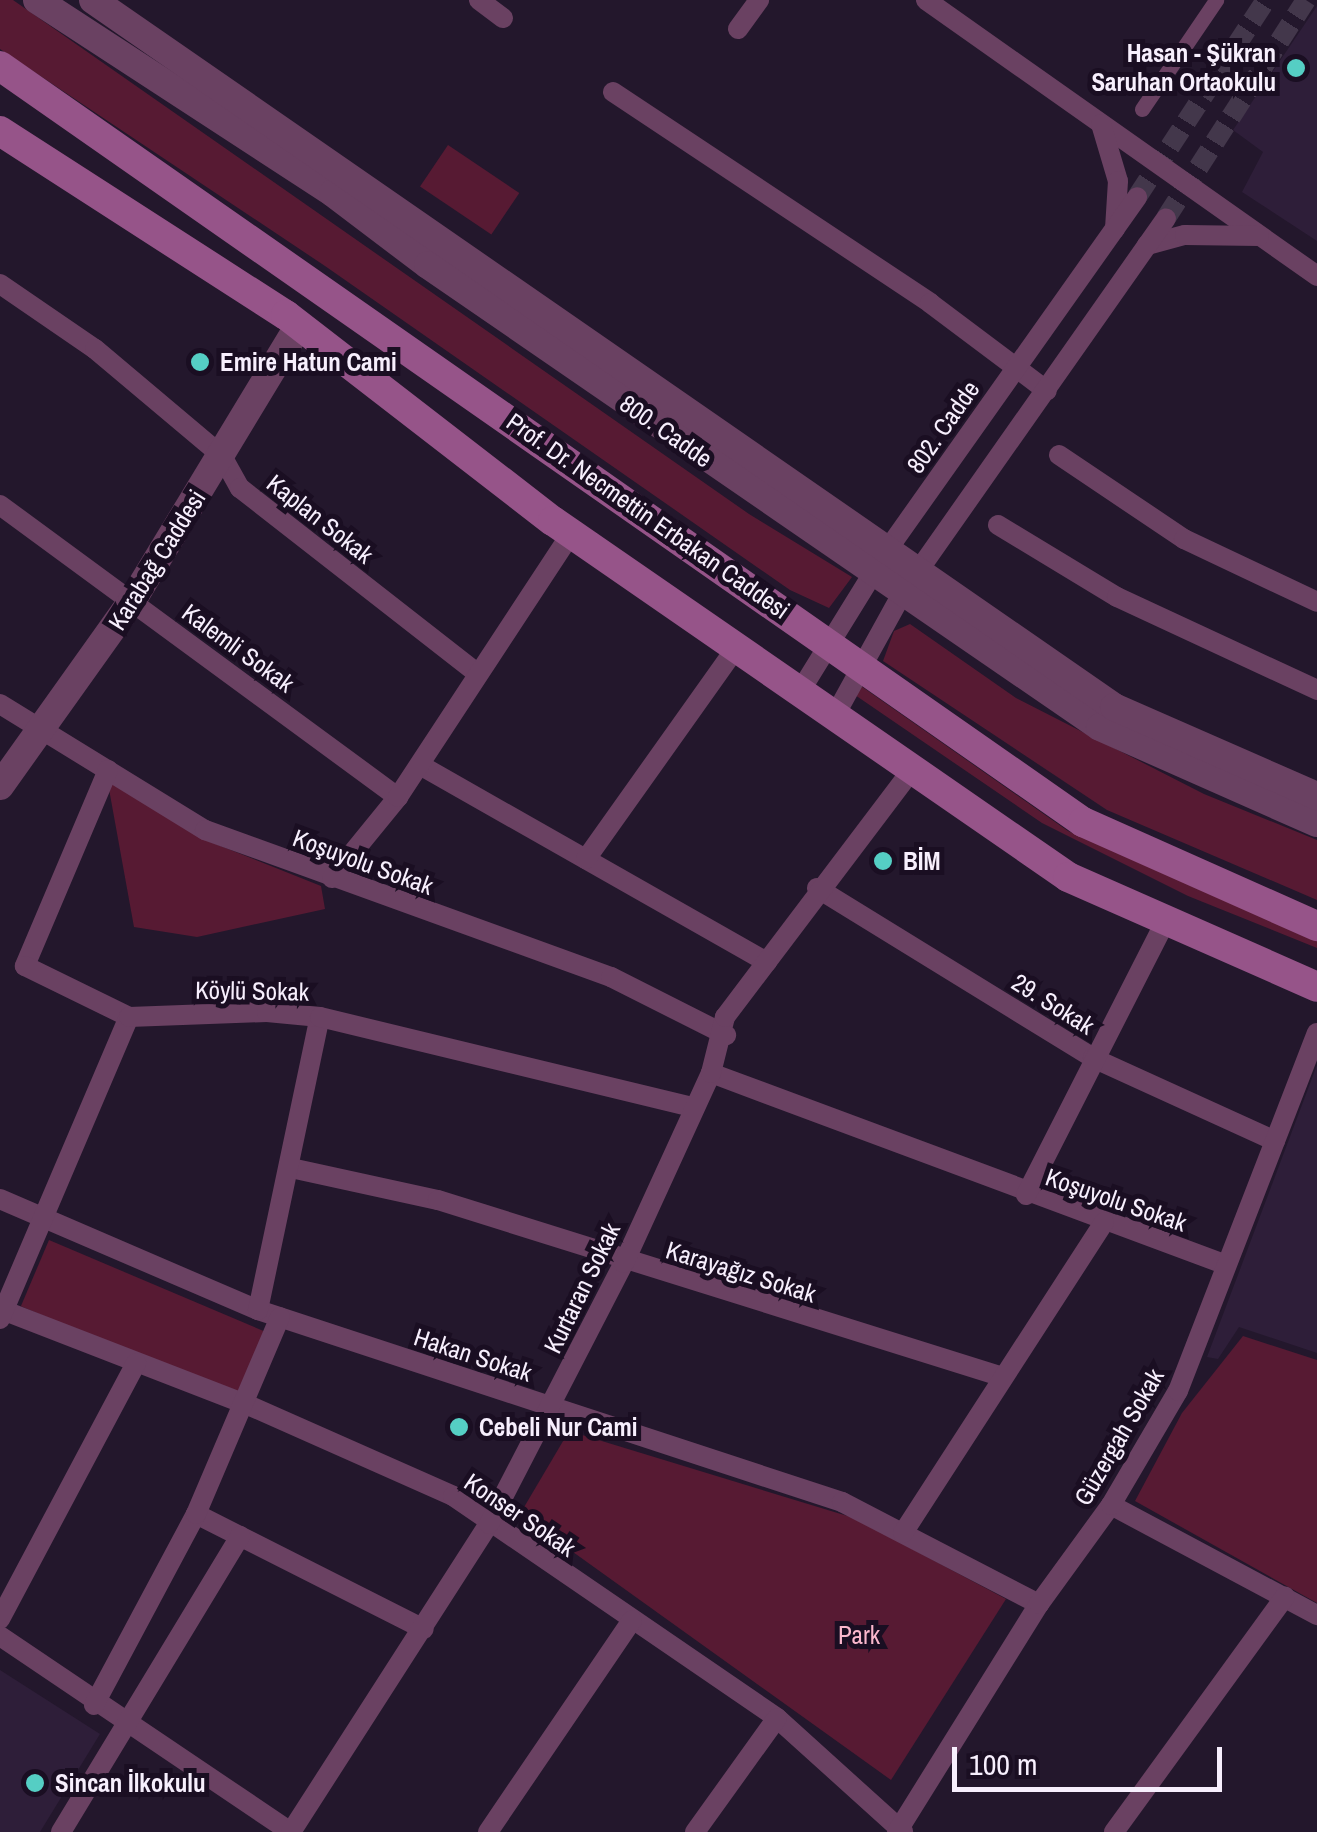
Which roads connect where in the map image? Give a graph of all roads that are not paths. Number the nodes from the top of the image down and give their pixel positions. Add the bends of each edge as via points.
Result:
1 (37, 0) edge
2 (93, 0) edge
3 (479, 0) edge
4 (758, 0) edge
5 (926, 0) edge
6 (1216, 0) edge
7 (503, 18) dead end
8 (738, 29) dead end
9 (0, 66) edge
10 (613, 92) dead end
11 (1142, 109) dead end
12 (1100, 124) junction
13 (0, 132) edge
14 (1137, 197) tunnel mouth
15 (1166, 218) tunnel mouth
16 (1115, 230) junction
17 (1259, 236) junction
18 (1147, 245) junction
19 (1317, 276) edge
20 (0, 284) edge
21 (300, 325) junction
22 (1016, 366) junction
23 (1047, 390) junction
24 (1059, 455) dead end
25 (222, 456) junction
26 (0, 505) edge
27 (998, 524) dead end
28 (571, 534) junction
29 (888, 549) junction
30 (875, 575) junction
31 (910, 584) junction
32 (132, 601) junction
33 (1317, 602) edge
34 (830, 644) junction
35 (735, 649) junction
36 (864, 670) junction
37 (478, 674) junction
38 (1317, 690) edge
39 (799, 693) junction
40 (0, 704) edge
41 (834, 717) junction
42 (44, 730) junction
43 (420, 765) junction
44 (108, 770) junction
45 (912, 770) junction
46 (0, 786) edge
47 (1317, 796) edge
48 (398, 797) junction
49 (1317, 823) edge
50 (586, 859) junction
51 (332, 878) junction
52 (817, 888) junction
53 (1164, 924) junction
54 (1317, 926) edge
55 (766, 962) junction
56 (1317, 986) edge
57 (129, 1017) junction
58 (320, 1017) junction
59 (1317, 1032) edge
60 (726, 1035) junction
61 (1093, 1058) junction
62 (711, 1073) junction
63 (692, 1106) junction
64 (1275, 1142) junction
65 (291, 1168) junction
66 (1026, 1194) junction
67 (0, 1199) edge
68 (41, 1218) junction
69 (1104, 1222) junction
70 (624, 1263) junction
71 (1224, 1264) junction
72 (258, 1310) junction
73 (1, 1313) edge
74 (280, 1318) junction
75 (136, 1364) junction
76 (1003, 1376) junction
77 (248, 1405) junction
78 (550, 1408) junction
79 (1111, 1506) junction
80 (196, 1514) junction
81 (489, 1524) junction
82 (903, 1533) junction
83 (240, 1536) junction
84 (1285, 1596) junction
85 (1039, 1604) junction
86 (1317, 1615) edge
87 (0, 1618) edge
88 (632, 1620) junction
89 (424, 1630) junction
90 (0, 1636) edge
91 (94, 1705) junction
92 (776, 1718) junction
93 (126, 1726) junction
94 (900, 1831) edge
95 (61, 1832) edge
96 (291, 1832) edge
97 (488, 1832) edge
98 (695, 1832) edge
99 (1114, 1832) edge

1 - 30 street, 800. Cadde via 333,193
2 - 29 street, 800. Cadde
3 - 7 street
4 - 8 street
5 - 12 street
6 - 11 street
9 - 34 main road, Prof. Dr. Necmettin Erbakan Caddesi
10 - 22 street
12 - 16 street via 1118,181
12 - 17 street
13 - 21 main road
14 - 16 street, 802. Cadde
15 - 18 street
16 - 22 street, 802. Cadde
17 - 18 street via 1185,235
17 - 19 street
18 - 23 street
20 - 25 street, Kaplan Sokak via 95,350
21 - 25 street, Karabağ Caddesi
21 - 28 main road
22 - 23 street
22 - 29 street, 802. Cadde
23 - 31 street
24 - 33 street via 1184,539
25 - 32 street, Karabağ Caddesi
25 - 37 street, Kaplan Sokak via 240,488
26 - 32 street, Kalemli Sokak
27 - 38 street via 1118,597
28 - 35 main road
28 - 37 street
29 - 30 street, 802. Cadde
29 - 31 street, 800. Cadde
30 - 31 street, 800. Cadde
30 - 34 street, 802. Cadde
31 - 36 street
31 - 47 street, 800. Cadde via 1114,707
31 - 49 street, 800. Cadde via 1100,727
32 - 42 street, Karabağ Caddesi
32 - 48 street, Kalemli Sokak
34 - 36 main road, Prof. Dr. Necmettin Erbakan Caddesi
34 - 39 street, 802. Cadde
35 - 39 main road
35 - 50 street
36 - 41 street
36 - 54 main road, Prof. Dr. Necmettin Erbakan Caddesi via 1082,822
37 - 43 street
39 - 41 main road
40 - 42 street, Koşuyolu Sokak
41 - 45 main road
42 - 44 street, Koşuyolu Sokak
42 - 46 street, Karabağ Caddesi
43 - 48 street
43 - 50 street
44 - 51 street, Koşuyolu Sokak via 205,830
44 - 57 street via 25,966
45 - 52 street, Kurtaran Sokak
45 - 53 main road via 1068,877
48 - 51 street
50 - 55 street
51 - 60 street, Koşuyolu Sokak via 612,977
52 - 55 street, Kurtaran Sokak
52 - 61 street, 29. Sokak
53 - 56 main road
53 - 61 street
55 - 60 street, Kurtaran Sokak via 725,1017
57 - 58 street, Köylü Sokak
57 - 68 street
58 - 63 street, Köylü Sokak
58 - 65 street
59 - 64 street, Güzergah Sokak
60 - 62 street, Kurtaran Sokak
61 - 64 street, 29. Sokak
61 - 66 street
62 - 63 street, Kurtaran Sokak
62 - 66 street, Koşuyolu Sokak
63 - 70 street, Kurtaran Sokak
64 - 71 street, Güzergah Sokak
65 - 70 street, Karayağız Sokak via 438,1200
65 - 72 street
66 - 69 street, Koşuyolu Sokak
67 - 68 street, Hakan Sokak
68 - 72 street, Hakan Sokak
68 - 73 street
69 - 71 street, Koşuyolu Sokak
69 - 76 street
70 - 76 street, Karayağız Sokak
70 - 78 street, Kurtaran Sokak
71 - 79 street, Güzergah Sokak via 1178,1391
72 - 74 street, Hakan Sokak
73 - 75 street, Konser Sokak
74 - 77 street
74 - 78 street, Hakan Sokak
75 - 77 street, Konser Sokak
75 - 87 street
76 - 82 street
77 - 80 street
77 - 81 street, Konser Sokak via 453,1496
78 - 81 street, Kurtaran Sokak
78 - 82 street, Hakan Sokak via 842,1502
79 - 84 street
79 - 85 street, Güzergah Sokak
80 - 83 street
80 - 91 street
81 - 88 street, Konser Sokak
81 - 89 street, Kurtaran Sokak
82 - 85 street, Hakan Sokak
83 - 89 street
83 - 93 street
84 - 86 street
84 - 99 street
85 - 94 street, Güzergah Sokak
88 - 92 street, Konser Sokak
88 - 97 street
89 - 96 street, Kurtaran Sokak
90 - 91 street
91 - 93 street
92 - 94 street, Konser Sokak
92 - 98 street
93 - 95 street
93 - 96 street

